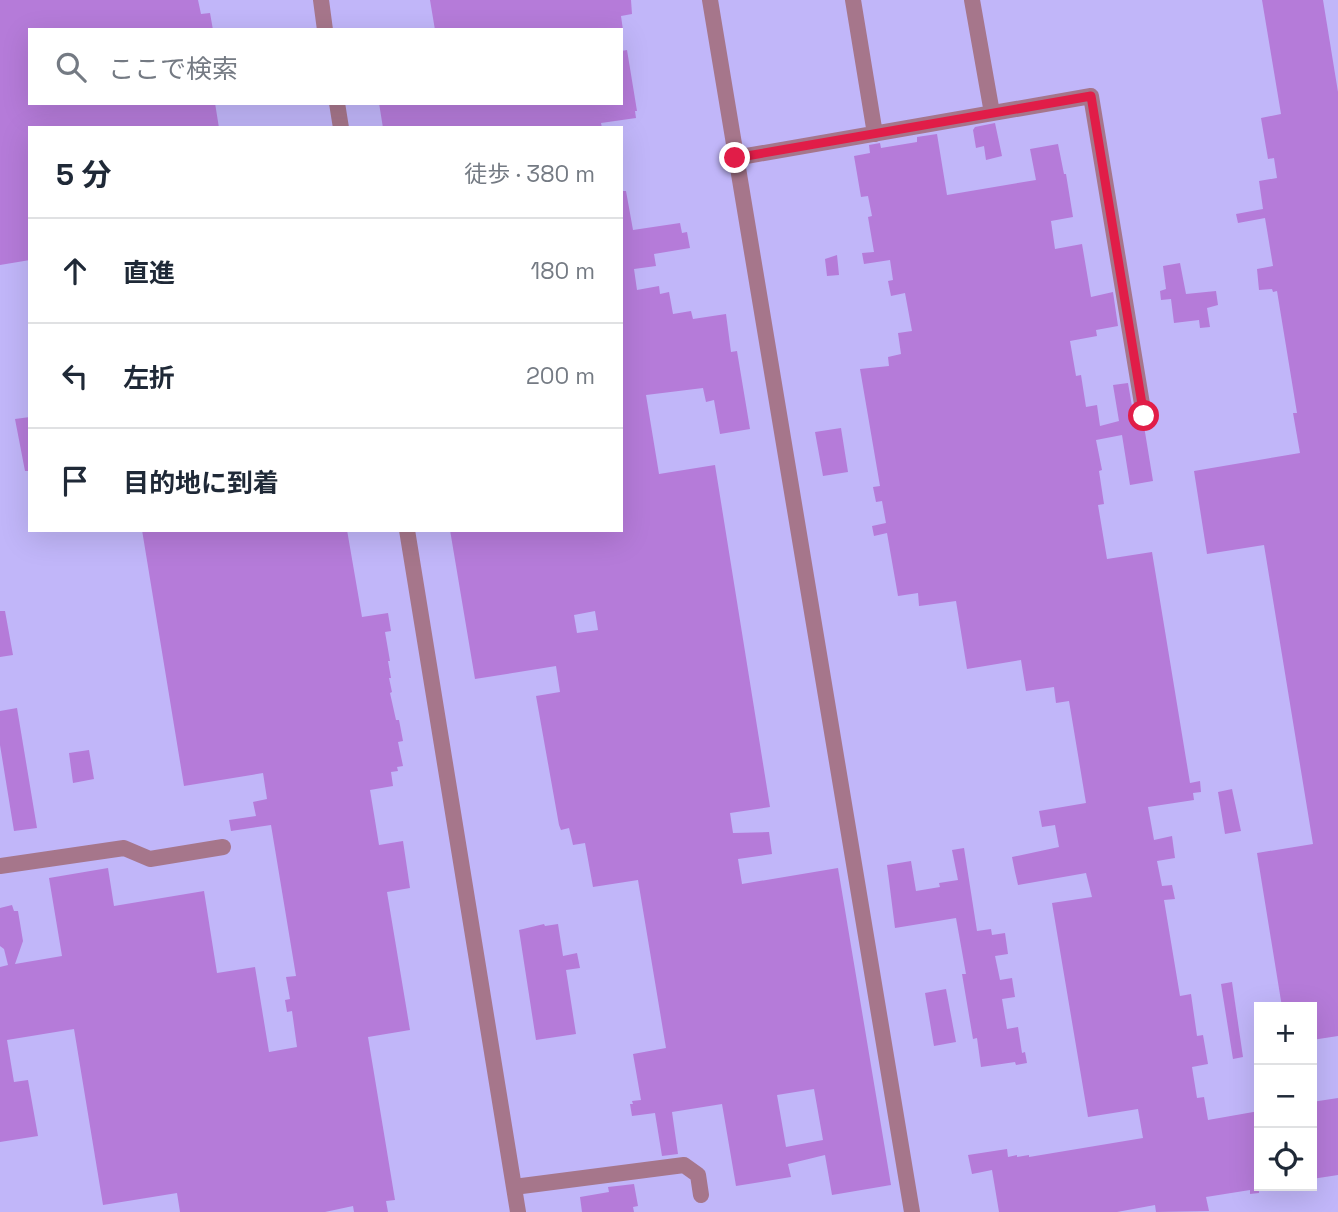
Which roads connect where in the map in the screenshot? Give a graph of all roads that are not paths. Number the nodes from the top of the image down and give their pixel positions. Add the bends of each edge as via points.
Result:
1 (321, 0) edge
2 (710, 0) edge
3 (853, 0) edge
4 (972, 0) edge
5 (325, 28) edge
6 (337, 105) edge
7 (992, 113) junction
8 (341, 126) edge
9 (874, 134) junction
10 (735, 158) junction
11 (1144, 416) dead end
12 (407, 532) edge
13 (223, 847) dead end
14 (0, 866) edge
15 (514, 1187) junction
16 (701, 1195) dead end
17 (518, 1212) edge
18 (912, 1212) edge

1 - 5 lane
2 - 10 lane
3 - 9 lane
4 - 7 lane
6 - 8 lane
7 - 9 lane
7 - 11 lane via 1091,96
9 - 10 lane
10 - 18 lane
12 - 15 lane
13 - 14 lane via 150,859 124,848
15 - 16 lane via 684,1165 698,1175
15 - 17 lane

